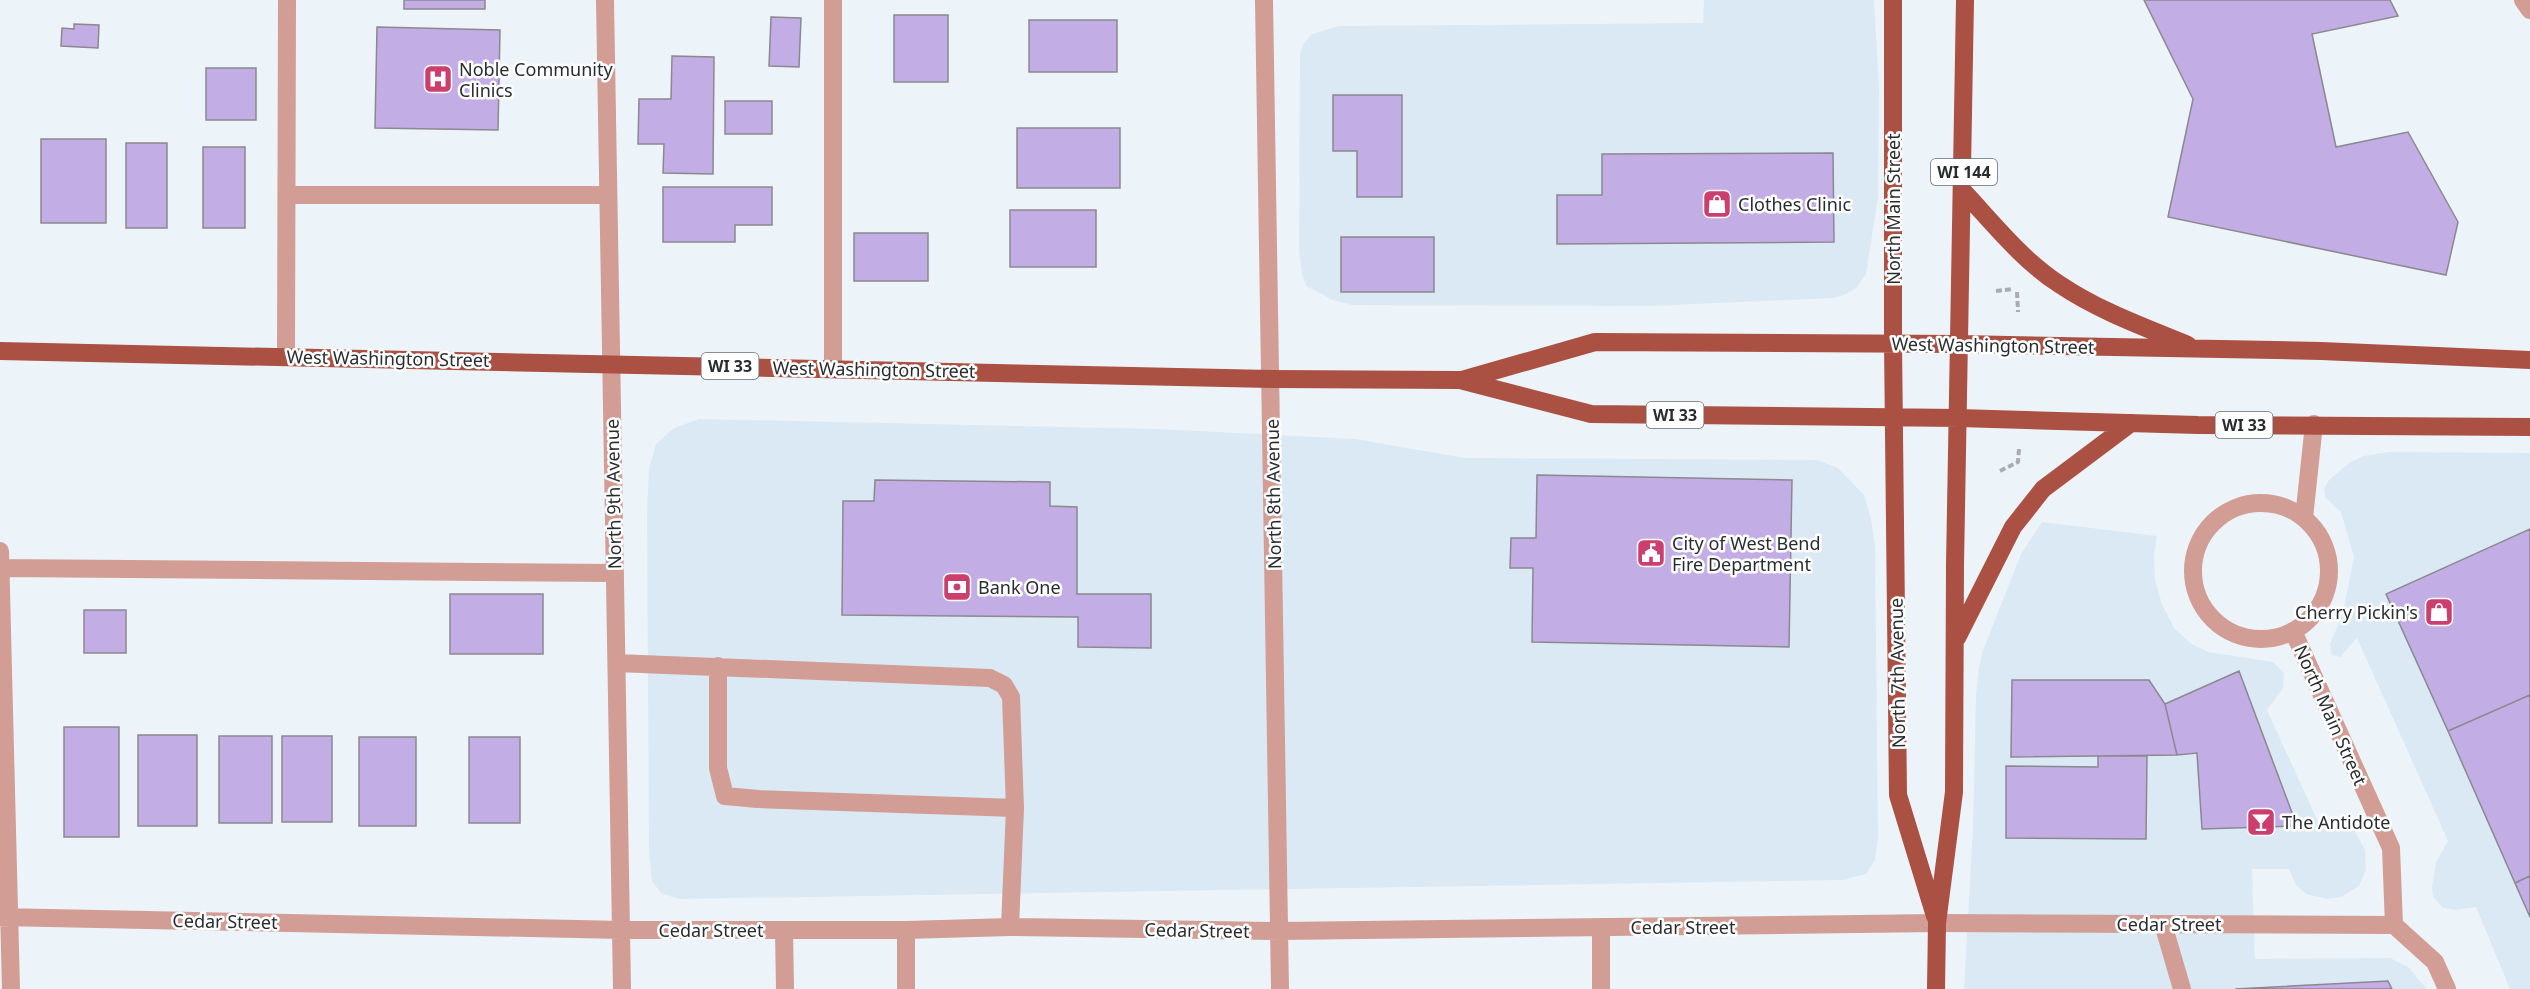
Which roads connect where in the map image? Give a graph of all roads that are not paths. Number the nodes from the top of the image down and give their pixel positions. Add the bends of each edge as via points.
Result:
1 (287, 0) edge
2 (604, 0) edge
3 (833, 0) edge
4 (1265, 0) edge
5 (1893, 0) edge
6 (1965, 0) edge
7 (2523, 0) edge
8 (2530, 10) edge
9 (1963, 191) junction
10 (287, 195) junction
11 (608, 195) junction
12 (1893, 343) junction
13 (1960, 344) junction
14 (2198, 349) junction
15 (0, 351) edge
16 (286, 356) junction
17 (2530, 360) edge
18 (611, 363) junction
19 (833, 368) junction
20 (1271, 379) junction
21 (1460, 380) junction
22 (1894, 418) junction
23 (1959, 418) junction
24 (2131, 423) junction
25 (2314, 424) junction
26 (2530, 427) edge
27 (2304, 518) junction
28 (0, 550) edge
29 (0, 568) edge
30 (615, 573) junction
31 (2293, 631) junction
32 (1955, 643) junction
33 (617, 663) junction
34 (718, 666) junction
35 (1015, 808) junction
36 (5, 917) edge
37 (1937, 923) junction
38 (2163, 924) junction
39 (2394, 925) junction
40 (1010, 927) junction
41 (1601, 927) junction
42 (622, 930) junction
43 (784, 930) junction
44 (906, 930) junction
45 (1280, 931) junction
46 (11, 989) edge
47 (622, 989) edge
48 (786, 989) edge
49 (906, 989) edge
50 (1280, 989) edge
51 (1601, 989) edge
52 (1936, 989) edge
53 (2182, 989) edge
54 (2447, 989) edge

1 - 10 street
2 - 11 street, North 9th Avenue
3 - 19 street
4 - 20 street, North 8th Avenue
5 - 12 main road, North Main Street
6 - 9 main road, WI 144
7 - 8 street
9 - 13 main road, WI 144
9 - 14 main road via 2009,241 2058,284 2112,314
10 - 11 street
10 - 16 street
11 - 18 street, North 9th Avenue
12 - 13 main road, West Washington Street / WI 33
12 - 21 main road, West Washington Street / WI 33 via 1595,342
12 - 22 main road, North Main Street
13 - 14 main road, West Washington Street / WI 33
13 - 23 main road, WI 144
14 - 17 main road, West Washington Street / WI 33
15 - 16 main road, West Washington Street / WI 33
16 - 18 main road, West Washington Street / WI 33
18 - 19 main road, West Washington Street / WI 33
18 - 30 street, North 9th Avenue
19 - 20 main road, West Washington Street / WI 33
20 - 21 main road, West Washington Street / WI 33
20 - 45 street, North 8th Avenue
21 - 22 main road, West Washington Street / WI 33 via 1592,414
22 - 23 main road, West Washington Street / WI 33
22 - 37 main road, North 7th Avenue via 1898,795
23 - 24 main road, West Washington Street / WI 33
23 - 32 main road, North 7th Avenue
24 - 25 main road, West Washington Street / WI 33
24 - 32 main road via 2043,489 2013,527
25 - 26 main road, West Washington Street / WI 33
25 - 27 street
27 - 31 street via 2323,545 2328,585 2309,620
27 - 31 street via 2284,507 2262,503 2239,507 2219,517 2204,533 2195,554 2193,576 2198,598 2210,617 2228,631 2249,638 2271,638
28 - 29 street
29 - 30 street
29 - 36 street
30 - 33 street, North 9th Avenue
31 - 39 street, North Main Street via 2391,848
32 - 37 main road, North 7th Avenue via 1954,792
33 - 34 street
33 - 42 street, North 9th Avenue
34 - 35 street via 990,678 1004,685 1011,697
34 - 35 street via 718,768 725,796
35 - 40 street
36 - 42 street, Cedar Street
36 - 46 street
37 - 38 street, Cedar Street
37 - 41 street, Cedar Street
37 - 52 main road, North 7th Avenue
38 - 39 street, Cedar Street
38 - 53 street
39 - 54 street via 2435,962
40 - 44 street, Cedar Street
40 - 45 street, Cedar Street
41 - 45 street, Cedar Street
41 - 51 street
42 - 43 street, Cedar Street
42 - 47 street, North 9th Avenue
43 - 44 street, Cedar Street
43 - 48 street
44 - 49 street
45 - 50 street, North 8th Avenue

